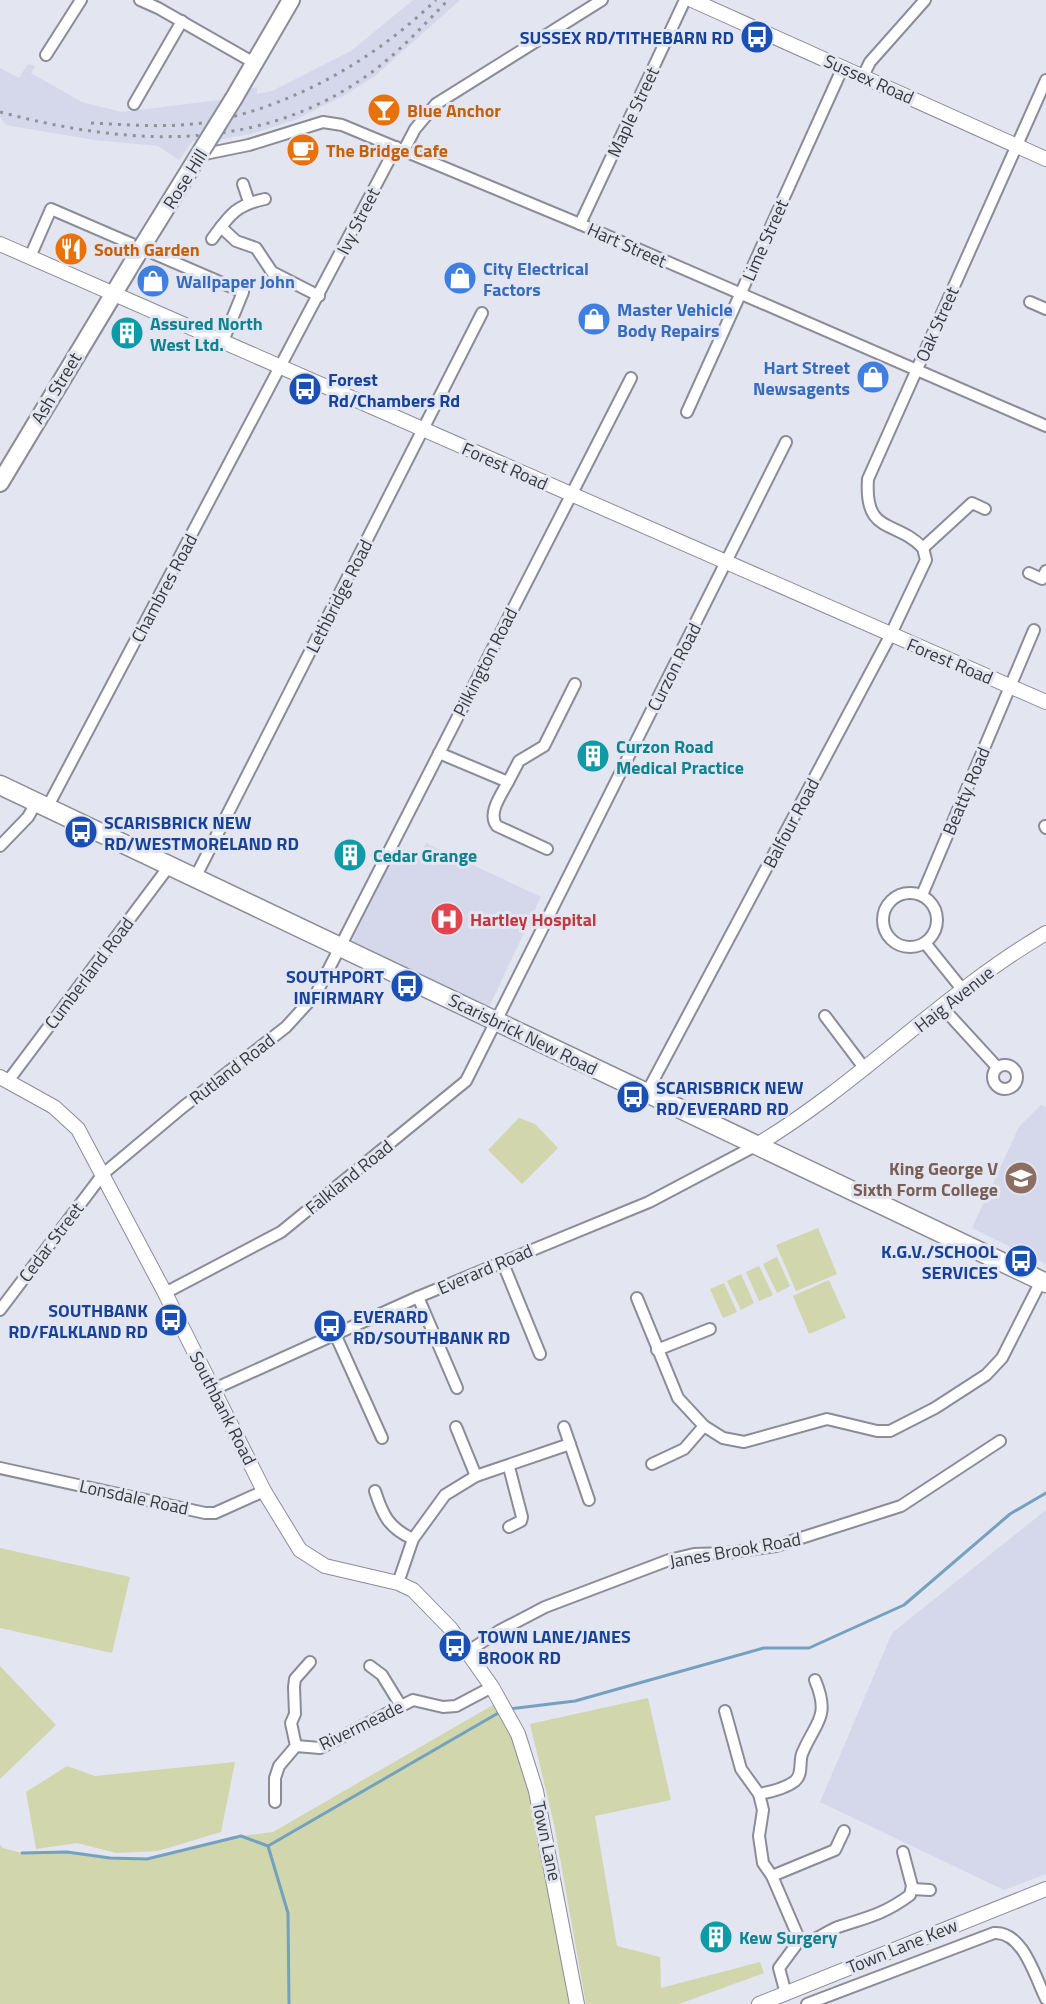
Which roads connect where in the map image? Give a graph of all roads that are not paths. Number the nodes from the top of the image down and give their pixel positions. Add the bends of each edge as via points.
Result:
1 (81, 0) edge
2 (140, 0) edge
3 (291, 0) edge
4 (602, 0) edge
5 (685, 0) edge
6 (692, 0) edge
7 (925, 0) edge
8 (182, 21) junction
9 (46, 55) dead end
10 (256, 64) junction
11 (843, 67) junction
12 (863, 76) junction
13 (1046, 80) edge
14 (134, 104) dead end
15 (1017, 147) junction
16 (400, 148) junction
17 (200, 155) junction
18 (1046, 159) edge
19 (243, 184) dead end
20 (265, 199) dead end
21 (249, 202) junction
22 (580, 224) junction
23 (220, 227) junction
24 (212, 239) dead end
25 (0, 244) edge
26 (30, 257) junction
27 (112, 294) junction
28 (741, 294) junction
29 (320, 296) junction
30 (1030, 302) dead end
31 (1046, 309) edge
32 (482, 313) dead end
33 (223, 341) junction
34 (280, 368) junction
35 (916, 369) junction
36 (631, 378) dead end
37 (687, 412) dead end
38 (1046, 426) edge
39 (423, 431) junction
40 (786, 442) dead end
41 (0, 483) edge
42 (570, 495) junction
43 (985, 508) dead end
44 (923, 548) junction
45 (727, 563) junction
46 (1046, 571) edge
47 (1029, 573) dead end
48 (1034, 630) dead end
49 (890, 636) junction
50 (575, 684) dead end
51 (1010, 687) junction
52 (1046, 702) edge
53 (439, 753) junction
54 (508, 782) junction
55 (0, 785) edge
56 (42, 805) junction
57 (0, 846) edge
58 (547, 849) dead end
59 (170, 866) junction
60 (195, 878) junction
61 (922, 895) junction
62 (1046, 933) edge
63 (925, 942) junction
64 (340, 946) junction
65 (962, 989) junction
66 (942, 1007) junction
67 (825, 1016) dead end
68 (497, 1021) junction
69 (997, 1067) dead end
70 (865, 1069) junction
71 (4, 1079) edge
72 (646, 1094) junction
73 (754, 1146) junction
74 (103, 1174) junction
75 (502, 1261) junction
76 (1043, 1282) edge
77 (165, 1293) junction
78 (418, 1297) junction
79 (637, 1298) dead end
80 (0, 1310) edge
81 (710, 1329) dead end
82 (335, 1334) junction
83 (657, 1350) junction
84 (540, 1354) dead end
85 (457, 1388) dead end
86 (214, 1389) junction
87 (704, 1426) junction
88 (456, 1427) dead end
89 (564, 1427) dead end
90 (382, 1438) dead end
91 (1000, 1441) dead end
92 (570, 1444) junction
93 (652, 1464) dead end
94 (509, 1467) junction
95 (0, 1468) edge
96 (476, 1476) junction
97 (264, 1491) junction
98 (375, 1491) dead end
99 (590, 1500) dead end
100 (509, 1527) dead end
101 (413, 1539) junction
102 (398, 1583) junction
103 (467, 1652) junction
104 (310, 1662) dead end
105 (370, 1666) dead end
106 (815, 1680) dead end
107 (492, 1687) junction
108 (401, 1706) junction
109 (725, 1711) dead end
110 (813, 1738) junction
111 (824, 1744) dead end
112 (296, 1746) junction
113 (759, 1794) junction
114 (275, 1802) dead end
115 (844, 1831) dead end
116 (903, 1852) dead end
117 (772, 1876) junction
118 (912, 1889) junction
119 (1046, 1889) edge
120 (930, 1890) dead end
121 (798, 1942) junction
122 (786, 1994) junction
123 (1046, 1999) edge
124 (819, 2002) edge
125 (578, 2004) edge
126 (759, 2004) edge
127 (807, 2004) edge

1 - 9 street
2 - 8 street
3 - 10 main road, Rose Hill
4 - 16 street, Ivy Street via 436,104
5 - 22 street, Maple Street
6 - 11 street, Sussex Road
7 - 12 street via 870,62
8 - 10 street
8 - 14 street
10 - 17 main road, Rose Hill, bridge
11 - 12 street, Sussex Road
11 - 28 street, Lime Street
12 - 15 street, Sussex Road
13 - 15 street, Oak Street
15 - 18 street, Sussex Road
15 - 35 street, Oak Street
16 - 17 street, Hart Street via 342,125 323,122
16 - 22 street, Hart Street
16 - 29 street, Ivy Street
17 - 27 main road, Rose Hill, bridge
19 - 21 street
20 - 21 street
21 - 23 street via 230,213
22 - 28 street, Hart Street
23 - 24 street
23 - 29 street via 236,241 256,248 272,272
25 - 26 street, Forest Road
26 - 27 street, Forest Road
26 - 33 street via 51,209 243,292
27 - 33 street, Forest Road
27 - 41 main road, Ash Street
28 - 35 street, Hart Street
28 - 37 street, Lime Street
29 - 34 street, Ivy Street
30 - 31 street
32 - 39 street, Lethbridge Road
33 - 34 street, Forest Road
34 - 39 street, Forest Road
34 - 56 street, Chambres Road
35 - 38 street, Hart Street
35 - 44 street, Oak Street via 868,479 866,500 882,524
36 - 42 street, Pilkington Road
39 - 42 street, Forest Road
39 - 60 street, Lethbridge Road
40 - 45 street, Curzon Road
42 - 45 street, Forest Road
42 - 53 street, Pilkington Road
43 - 44 street via 972,503
44 - 49 street, Balfour Road via 926,560
45 - 49 street, Forest Road
45 - 68 street, Curzon Road
46 - 47 street via 1042,579
48 - 51 street, Forest Road
49 - 51 street, Forest Road
49 - 72 street, Balfour Road
50 - 54 street via 544,746 519,761
51 - 52 street, Forest Road
51 - 61 street, Beatty Road
53 - 54 street
53 - 64 street, Pilkington Road
54 - 58 street via 493,814 494,822
55 - 56 highway, Scarisbrick New Road
56 - 57 street, Chambres Road
56 - 59 highway, Scarisbrick New Road
59 - 60 highway, Scarisbrick New Road
59 - 71 street, Cumberland Road
60 - 64 highway, Scarisbrick New Road
61 - 63 street via 937,914 935,930
61 - 63 street via 895,897 888,903 883,921 890,938 898,944 916,946
62 - 65 street, Haig Avenue
63 - 65 street
64 - 68 highway, Scarisbrick New Road
64 - 74 street, Rutland Road via 316,994 286,1027
65 - 66 street, Haig Avenue
66 - 69 street
66 - 70 street, Haig Avenue
67 - 70 street
68 - 72 highway, Scarisbrick New Road
68 - 77 street, Falkland Road via 466,1081 281,1232
70 - 73 street, Haig Avenue
71 - 74 street, Southbank Road via 69,1118
72 - 73 highway, Scarisbrick New Road
73 - 75 street, Everard Road via 650,1202
73 - 76 highway, Scarisbrick New Road
74 - 77 street, Southbank Road
74 - 80 street, Cedar Street
75 - 78 street, Everard Road
75 - 84 street
76 - 87 street via 1002,1358 986,1375 902,1426 877,1431 827,1419 744,1442 723,1438
77 - 86 street, Southbank Road
78 - 82 street, Everard Road
78 - 85 street
79 - 83 street
81 - 83 street
82 - 86 street, Everard Road
82 - 90 street
83 - 87 street via 678,1398
86 - 97 street, Southbank Road
87 - 93 street via 684,1449
88 - 96 street
89 - 92 street
91 - 103 street, Janes Brook Road via 901,1506 776,1546 669,1560 530,1614
92 - 94 street
92 - 99 street
94 - 96 street
94 - 100 street via 522,1517
95 - 97 street, Lonsdale Road via 205,1513 215,1513
96 - 101 street via 445,1494
97 - 102 street, Southbank Road via 300,1550 310,1558 331,1568
98 - 101 street via 389,1525
101 - 102 street
102 - 103 street, Southbank Road via 413,1590 435,1610
103 - 107 street, Southbank Road
104 - 112 street, Rivermeade via 295,1679 295,1714 291,1723
105 - 108 street via 382,1675
106 - 110 street via 822,1707
107 - 108 street, Rivermeade via 456,1706 413,1700
107 - 125 street, Town Lane via 518,1734 536,1791
108 - 112 street, Rivermeade via 320,1748
109 - 113 street via 741,1769
110 - 111 street
110 - 113 street via 803,1752 798,1778
112 - 114 street, Rivermeade via 279,1766
113 - 117 street via 764,1810 759,1836 764,1863
115 - 117 street via 835,1850
116 - 118 street
117 - 121 street
118 - 120 street
118 - 121 street via 910,1895 878,1915 840,1926 813,1941
119 - 122 street, Town Lane Kew
121 - 122 street via 779,1968
122 - 126 street, Town Lane Kew
123 - 124 street via 1018,1942 1000,1932
124 - 127 street

